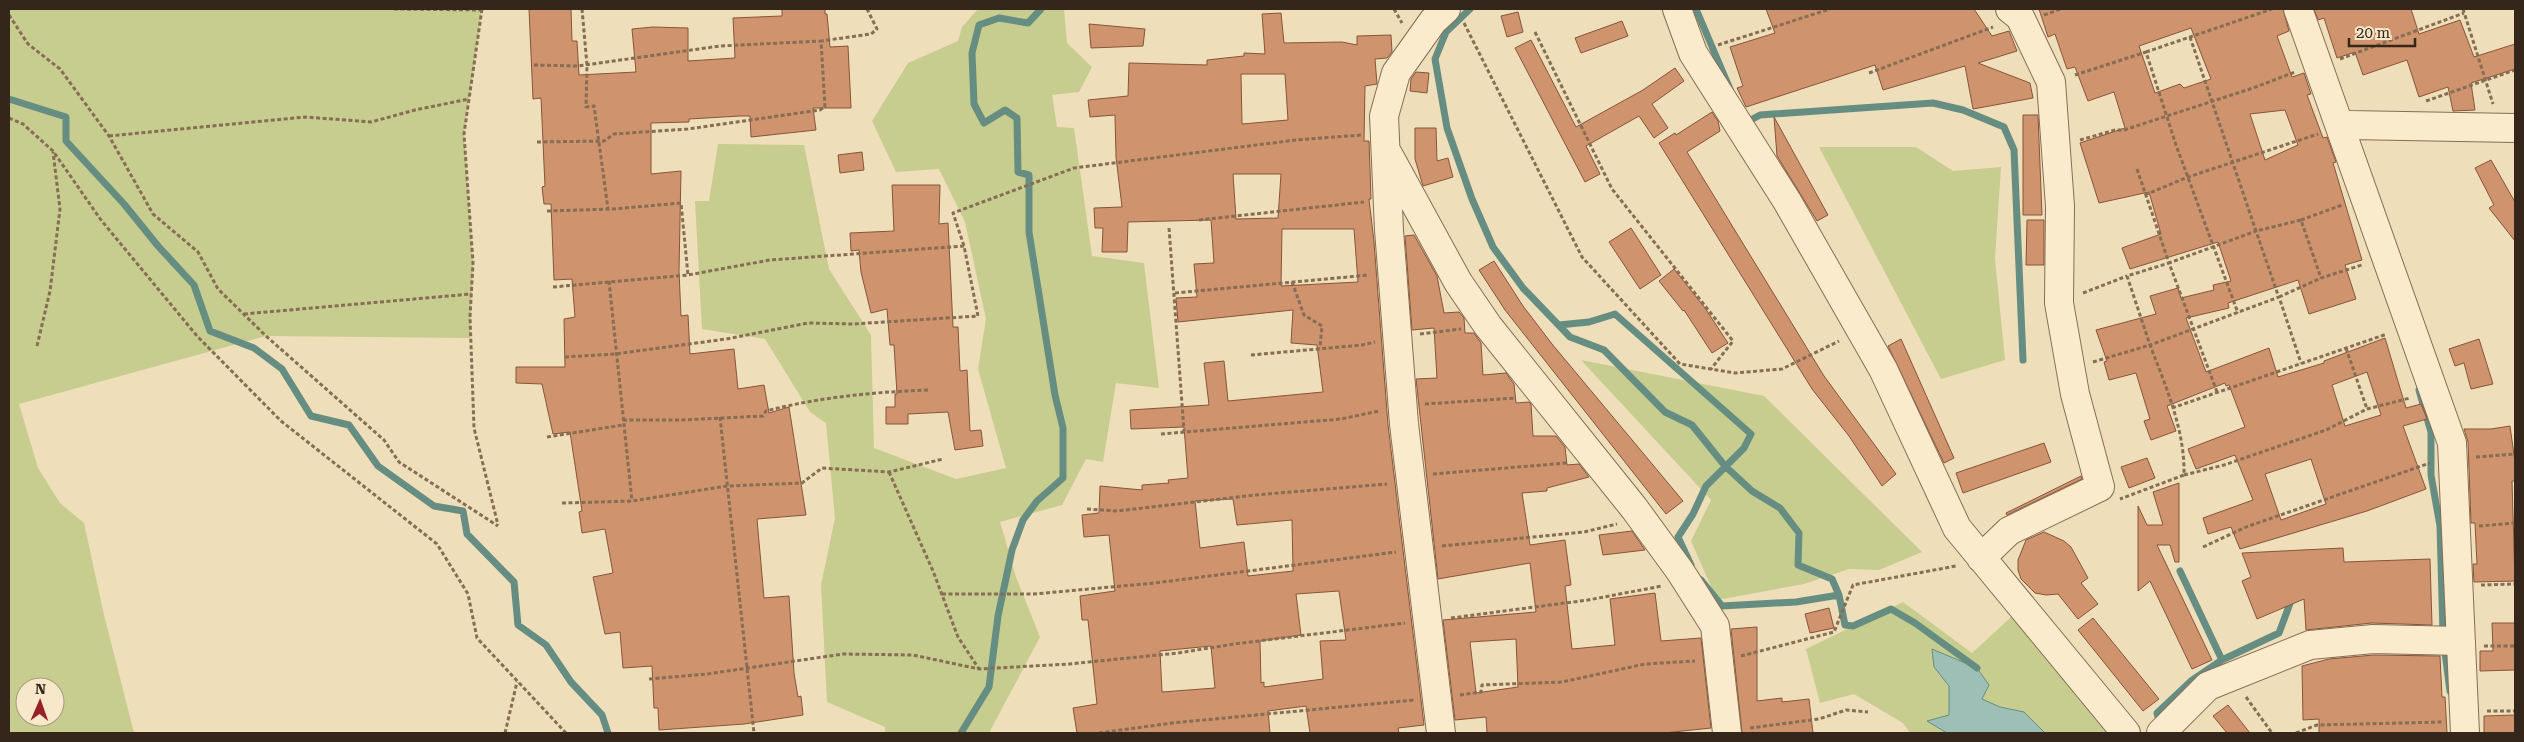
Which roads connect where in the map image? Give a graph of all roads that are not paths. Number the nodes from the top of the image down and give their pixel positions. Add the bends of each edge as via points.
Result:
1 (1677, 9) edge
2 (2298, 9) edge
3 (1454, 13) edge
4 (2015, 13) edge
5 (2340, 127) junction
6 (2508, 128) edge
7 (1385, 141) junction
8 (1981, 558) junction
9 (2461, 643) junction
10 (2465, 727) edge
11 (1727, 732) edge
12 (1441, 733) edge
13 (2126, 733) edge
14 (2161, 733) edge

1 - 8 street via 1693,53 1787,201 1861,330 1883,369 1957,528
2 - 5 street
3 - 7 street via 1433,22 1396,73 1384,116
4 - 8 street via 2051,82 2060,206 2059,302 2075,394 2100,487 2010,531
5 - 6 street
5 - 9 street via 2452,443
7 - 11 street via 1458,282 1488,326 1641,518 1715,626
7 - 12 street via 1402,406
8 - 13 street
9 - 10 street
9 - 14 street via 2373,639 2310,645 2208,686

